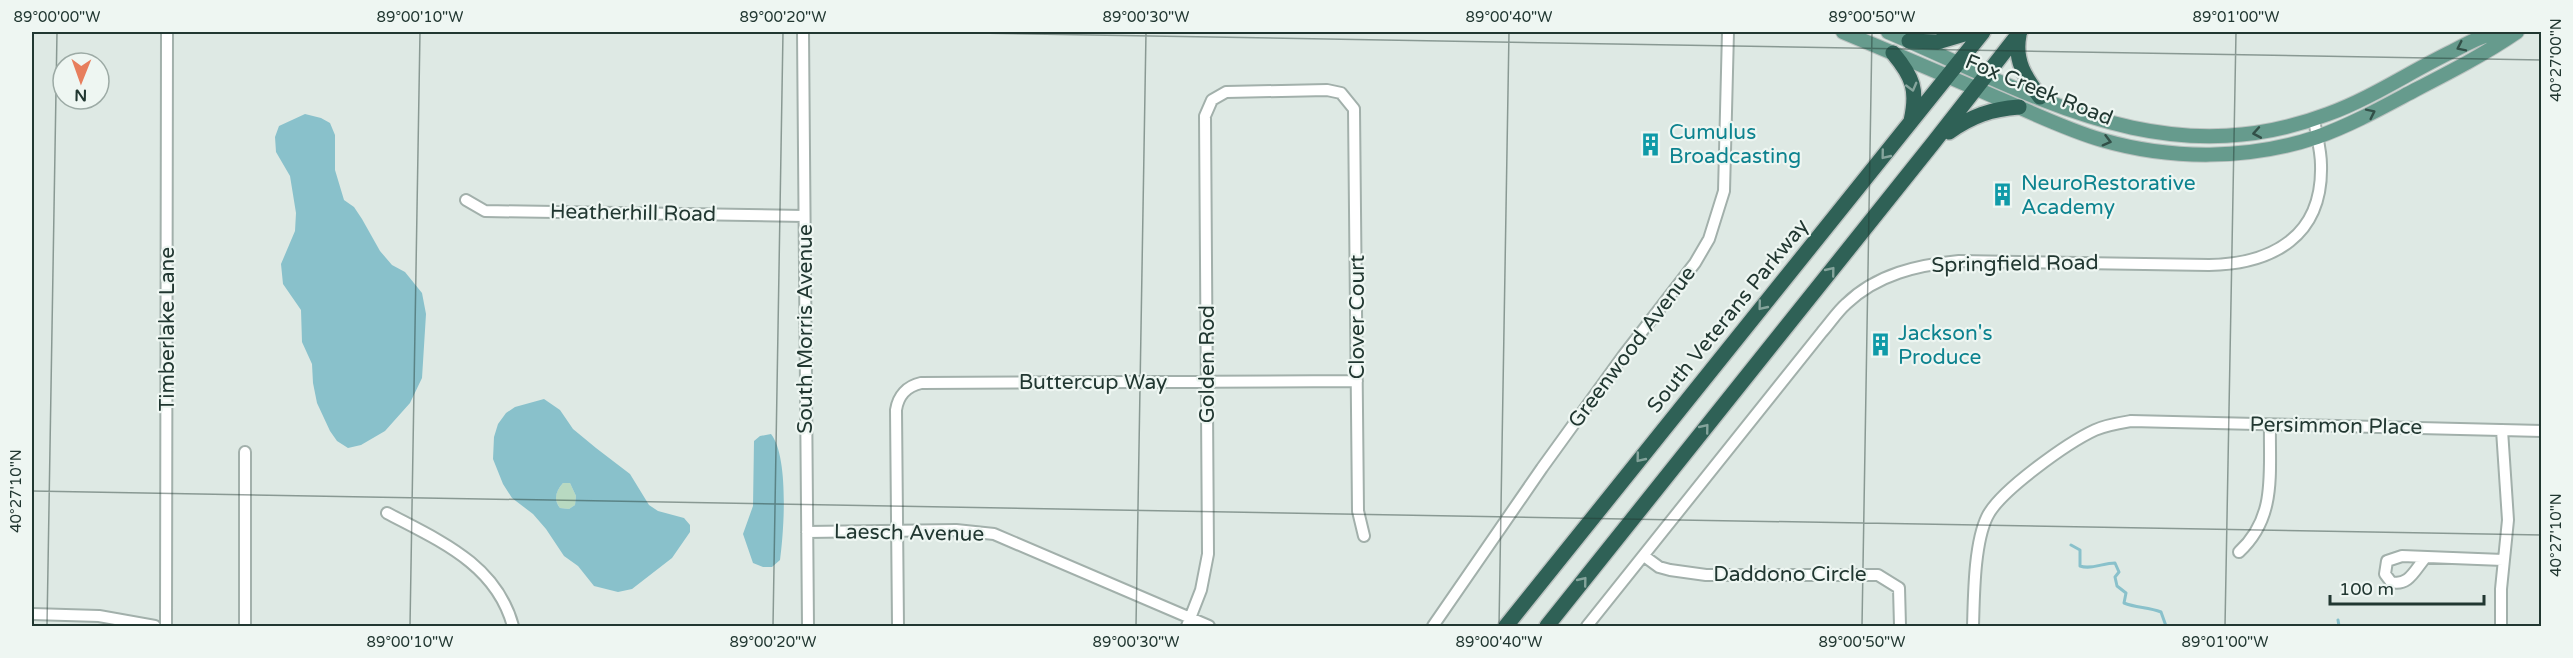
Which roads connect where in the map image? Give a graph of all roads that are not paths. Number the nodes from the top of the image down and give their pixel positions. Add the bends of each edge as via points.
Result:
1 (167, 32) edge
2 (803, 32) edge
3 (1728, 32) edge
4 (1843, 32) edge
5 (1888, 32) edge
6 (1971, 32) edge
7 (1983, 32) edge
8 (2020, 32) edge
9 (2499, 32) edge
10 (2517, 32) edge
11 (1909, 41) junction
12 (1893, 53) junction
13 (1959, 62) junction
14 (1987, 75) junction
15 (1947, 76) junction
16 (1977, 89) junction
17 (2040, 98) junction
18 (1348, 100) joint
19 (2019, 107) junction
20 (2314, 119) junction
21 (1910, 125) junction
22 (2317, 136) junction
23 (1934, 142) junction
24 (466, 200) dead end
25 (804, 216) junction
26 (1207, 381) junction
27 (1358, 381) junction
28 (2270, 425) junction
29 (2502, 430) junction
30 (2541, 431) edge
31 (245, 452) dead end
32 (387, 513) dead end
33 (897, 530) junction
34 (807, 532) junction
35 (1364, 536) dead end
36 (2239, 552) dead end
37 (1644, 556) junction
38 (2426, 557) dead end
39 (2503, 560) junction
40 (32, 614) edge
41 (1188, 622) edge
42 (155, 627) edge
43 (166, 627) edge
44 (245, 627) edge
45 (513, 627) edge
46 (808, 627) edge
47 (898, 627) edge
48 (1209, 627) edge
49 (1433, 627) edge
50 (1506, 627) edge
51 (1547, 627) edge
52 (1587, 627) edge
53 (1900, 627) edge
54 (1973, 627) edge
55 (2501, 627) edge

1 - 43 street, Timberlake Lane
2 - 25 street, South Morris Avenue
3 - 49 street, Greenwood Avenue via 1725,178 1722,203 1709,239 1542,468
4 - 12 main road, Fox Creek Road
5 - 11 main road, Fox Creek Road
6 - 11 highway via 1937,42
7 - 13 highway, South Veterans Parkway
8 - 14 highway
8 - 17 highway via 2017,58 2026,80
9 -> 20 main road, Fox Creek Road
22 -> 10 main road, Fox Creek Road via 2426,85
11 - 13 main road, Fox Creek Road
12 - 15 main road, Fox Creek Road
12 -> 21 highway via 1905,67 1914,90
13 - 14 main road, Fox Creek Road
13 - 15 highway, South Veterans Parkway
14 - 16 highway
14 - 17 main road, Fox Creek Road
15 - 16 main road, Fox Creek Road
15 - 21 highway, South Veterans Parkway
16 - 19 main road, Fox Creek Road
16 - 23 highway
20 -> 17 main road, Fox Creek Road via 2247,134 2163,135 2090,118
18 - 26 street, Golden Rod via 1341,93 1327,90 1230,91 1212,100 1205,116
18 - 27 street, Clover Court via 1355,113
19 -> 22 main road, Fox Creek Road via 2102,140 2162,152 2228,153 2282,146
19 - 23 highway via 1983,112
20 - 22 street, Springfield Road
21 -> 50 highway, South Veterans Parkway
22 - 37 street, Springfield Road via 2321,168 2316,204 2309,218 2288,244 2250,262 2209,265 1959,261 1898,272 1871,285 1847,303
51 -> 23 highway
24 - 25 street, Heatherhill Road via 485,211
25 - 34 street, South Morris Avenue
26 - 27 street, Buttercup Way
26 - 33 street, Buttercup Way via 921,383 910,387 896,410
26 - 41 street, Golden Rod via 1208,554 1203,584
27 - 35 street, Clover Court via 1358,511
28 - 29 street, Persimmon Place
28 - 36 street via 2267,509 2260,528
28 - 54 street, Persimmon Place via 2131,421 2096,429 2083,437 2022,480 1988,516 1982,535
29 - 30 street, Persimmon Place
29 - 39 street via 2508,520
31 - 44 street
32 - 45 street via 472,561 501,596
33 - 34 street, Laesch Avenue
33 - 41 street, Laesch Avenue via 969,530 1006,538
33 - 47 street
34 - 46 street, South Morris Avenue
37 - 52 street, Springfield Road
37 - 53 street, Daddono Circle via 1670,570 1706,575 1878,574 1899,588
38 - 39 street
39 - 55 street
40 - 42 street via 99,616
41 - 48 street, Laesch Avenue

